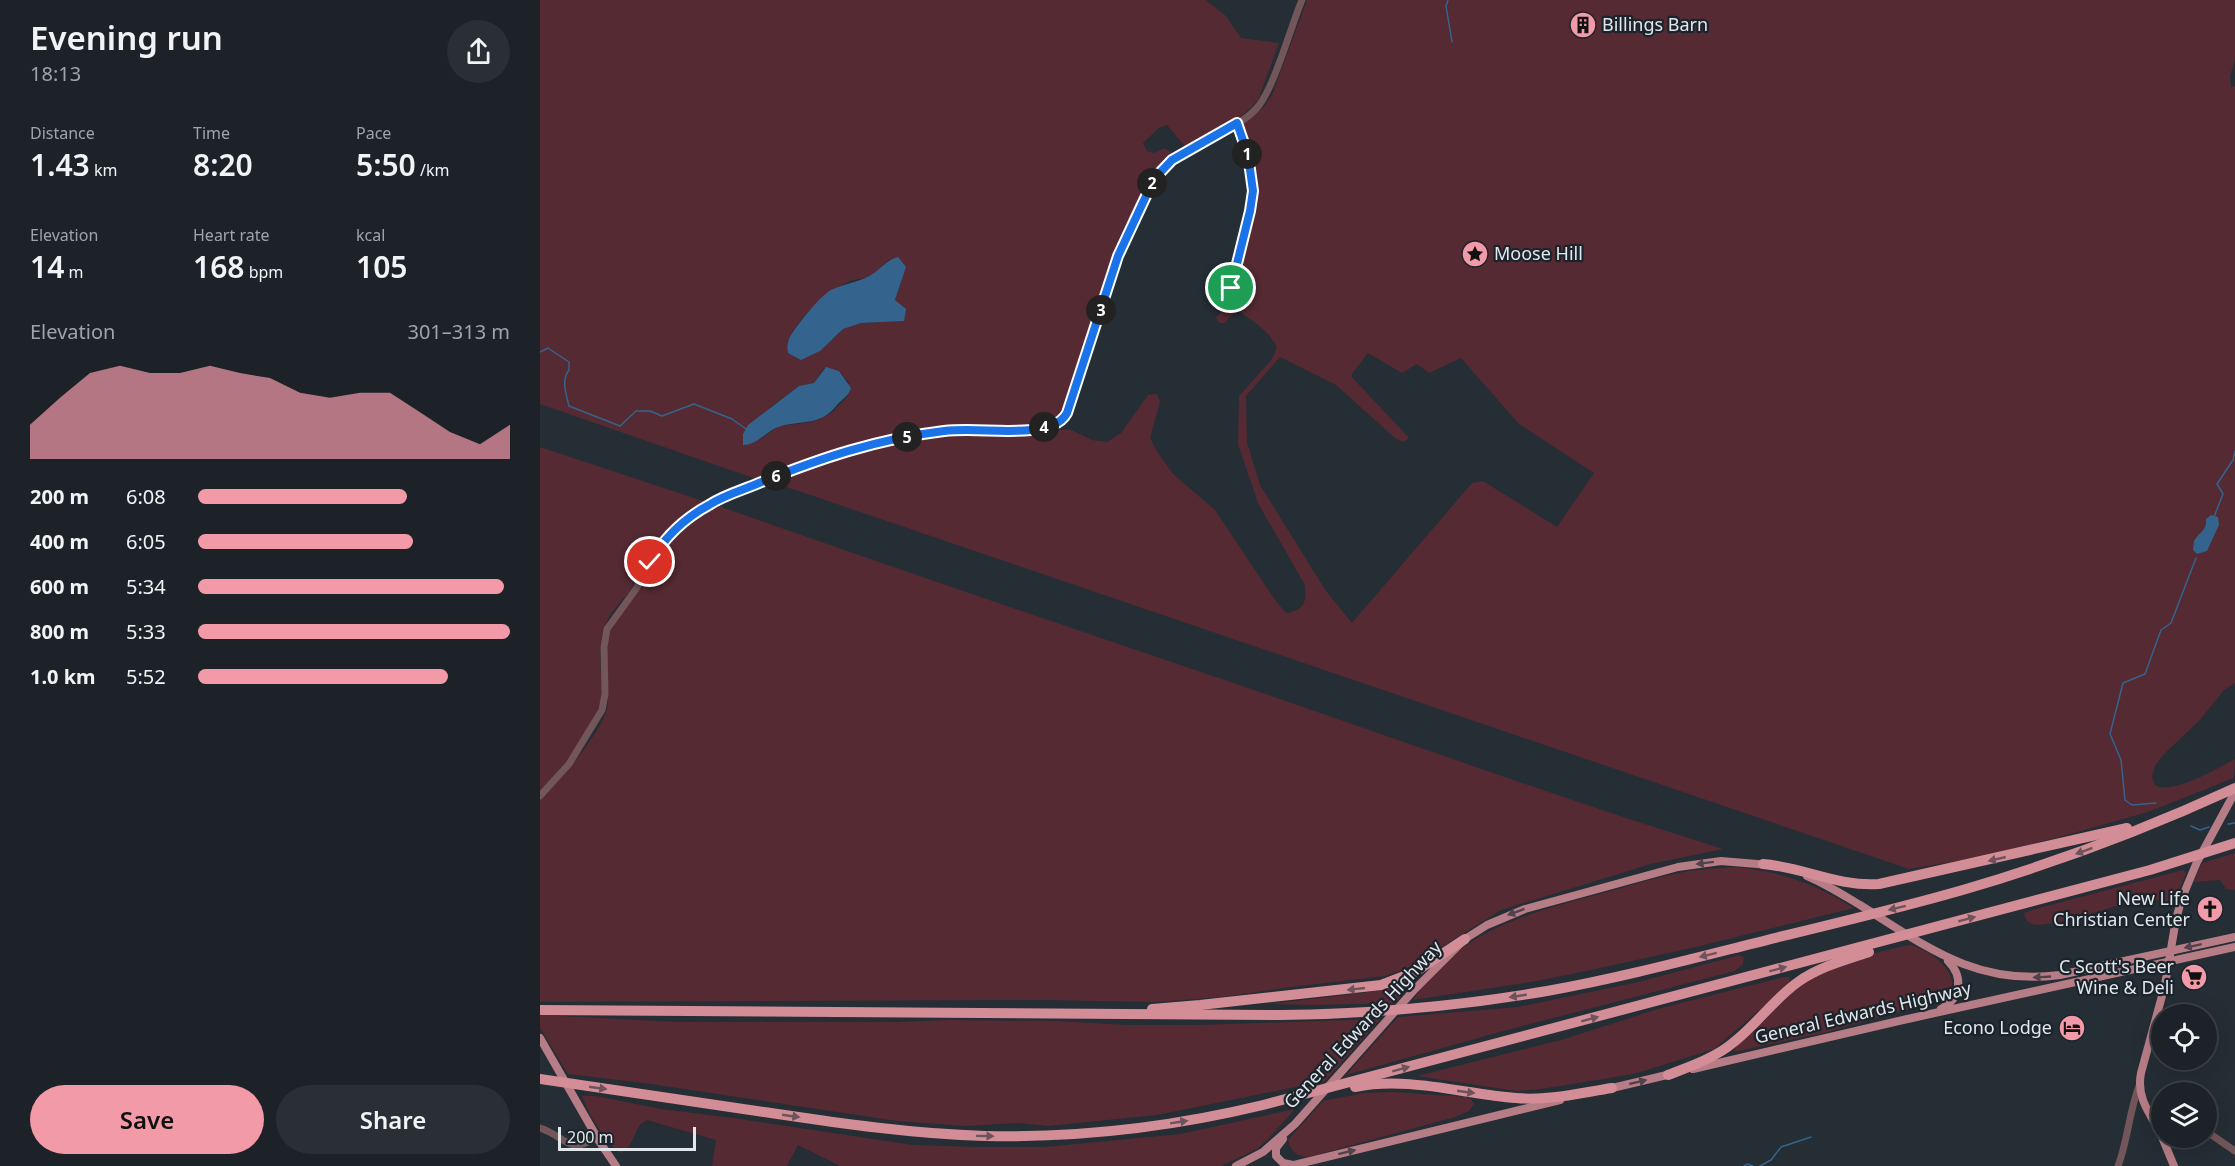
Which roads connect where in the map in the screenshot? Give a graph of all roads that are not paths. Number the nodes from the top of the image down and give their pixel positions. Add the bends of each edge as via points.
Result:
1 (1302, 0) edge
2 (1237, 123) junction
3 (1224, 301) dead end
4 (2235, 790) edge
5 (540, 796) edge
6 (2157, 822) junction
7 (2235, 843) edge
8 (1763, 864) junction
9 (1915, 933) junction
10 (2235, 937) edge
11 (1465, 939) junction
12 (2235, 947) edge
13 (2171, 950) junction
14 (1943, 956) junction
15 (2169, 963) junction
16 (540, 1010) edge
17 (1114, 1014) junction
18 (1903, 1020) junction
19 (540, 1038) edge
20 (1668, 1075) junction
21 (540, 1079) edge
22 (2139, 1086) junction
23 (1612, 1088) junction
24 (1324, 1089) junction
25 (2146, 1107) junction
26 (2132, 1112) junction
27 (2151, 1115) edge
28 (1295, 1124) junction
29 (540, 1128) edge
30 (597, 1137) junction
31 (2217, 1139) edge
32 (2167, 1148) edge
33 (2235, 1151) edge
34 (1293, 1165) edge
35 (616, 1166) edge
36 (1236, 1166) edge
37 (2118, 1166) edge
38 (2174, 1166) edge

1 - 2 street via 1261,102
2 - 3 street via 1249,163 1252,201 1231,288
2 - 5 street via 1172,160 1154,179 1118,256 1062,421 1022,431 944,431 857,448 811,462 721,499 694,514 674,532 656,552 607,629 605,694 597,721 562,773
4 - 6 highway
4 - 13 main road via 2188,881
6 -> 8 highway via 1879,884 1841,882
6 -> 17 highway via 2049,863 1938,897 1547,991 1388,1011
9 -> 7 highway
8 -> 11 main road, General Edwards Highway via 1721,861 1671,869 1517,912
8 - 14 main road, General Edwards Highway via 1811,878
9 - 20 highway via 1810,975 1786,992 1728,1047
24 -> 9 highway
10 -> 13 main road, General Edwards Highway
11 -> 17 highway via 1411,974 1377,986
11 - 28 main road, General Edwards Highway via 1414,990
12 - 15 main road, General Edwards Highway
13 -> 14 main road, General Edwards Highway via 2068,974 2035,977 1987,972
13 - 15 main road
14 - 18 main road via 1958,975 1955,997 1938,1010
15 - 18 main road, General Edwards Highway
15 - 22 main road
16 - 17 highway
18 - 20 main road, General Edwards Highway
19 - 30 main road
23 -> 20 main road, General Edwards Highway
21 -> 24 highway via 871,1128 988,1136 1067,1134 1157,1125 1246,1109
22 - 25 main road
22 - 26 street
24 -> 23 highway via 1408,1085 1532,1099
34 -> 23 main road, General Edwards Highway
25 - 26 street
25 - 27 main road
26 - 37 street
28 - 34 main road via 1275,1153 1281,1163
28 - 36 main road, General Edwards Highway via 1263,1152
29 - 30 street via 575,1146
30 - 35 main road
31 - 33 street
32 - 38 main road

